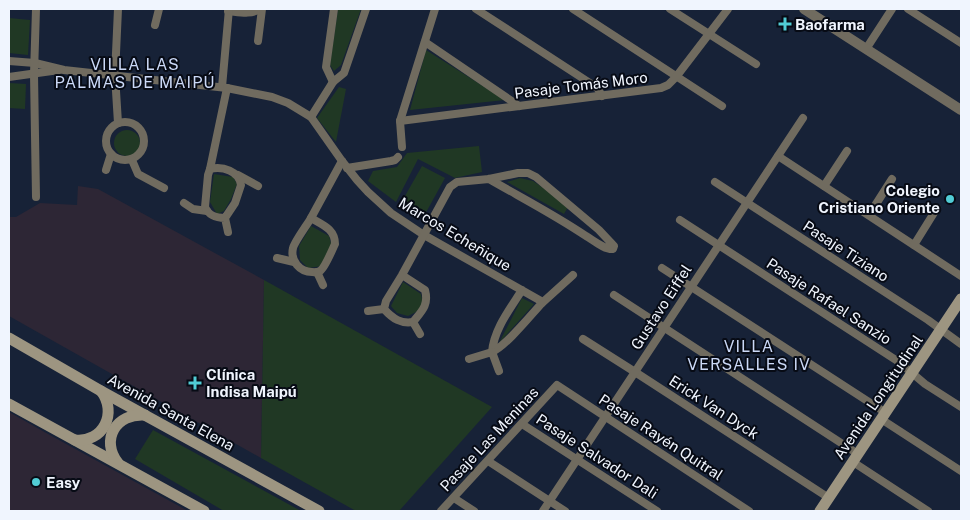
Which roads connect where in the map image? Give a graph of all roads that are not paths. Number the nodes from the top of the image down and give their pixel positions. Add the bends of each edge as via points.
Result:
1 (36, 9) edge
2 (118, 9) edge
3 (159, 9) edge
4 (261, 9) edge
5 (334, 9) edge
6 (366, 9) edge
7 (435, 9) edge
8 (476, 9) edge
9 (573, 9) edge
10 (670, 9) edge
11 (728, 9) edge
12 (804, 9) edge
13 (892, 9) edge
14 (908, 9) edge
15 (228, 10) edge
16 (155, 25) dead end
17 (708, 34) junction
18 (258, 41) dead end
19 (425, 42) junction
20 (961, 43) edge
21 (866, 49) junction
22 (9, 61) edge
23 (35, 63) junction
24 (756, 64) dead end
25 (64, 70) junction
26 (34, 74) junction
27 (115, 76) junction
28 (676, 76) junction
29 (9, 77) edge
30 (333, 82) junction
31 (224, 87) junction
32 (602, 96) junction
33 (519, 106) junction
34 (722, 106) dead end
35 (961, 110) edge
36 (311, 117) junction
37 (802, 118) dead end
38 (400, 121) junction
39 (118, 123) junction
40 (402, 147) dead end
41 (847, 151) dead end
42 (111, 154) junction
43 (778, 156) junction
44 (398, 157) dead end
45 (132, 160) junction
46 (342, 161) junction
47 (347, 168) junction
48 (210, 169) junction
49 (106, 170) dead end
50 (238, 174) junction
51 (489, 179) junction
52 (892, 179) dead end
53 (715, 182) dead end
54 (258, 186) dead end
55 (824, 186) junction
56 (164, 188) dead end
57 (36, 197) dead end
58 (184, 203) dead end
59 (747, 203) junction
60 (574, 208) junction
61 (937, 208) dead end
62 (207, 211) junction
63 (869, 215) junction
64 (225, 218) junction
65 (311, 218) junction
66 (680, 220) dead end
67 (566, 222) junction
68 (228, 232) dead end
69 (424, 235) junction
70 (914, 245) junction
71 (719, 246) junction
72 (277, 258) dead end
73 (294, 262) junction
74 (662, 268) dead end
75 (317, 272) junction
76 (573, 274) dead end
77 (402, 275) junction
78 (961, 276) edge
79 (323, 285) dead end
80 (691, 287) junction
81 (522, 290) junction
82 (614, 295) dead end
83 (961, 299) edge
84 (542, 302) junction
85 (384, 309) junction
86 (368, 310) dead end
87 (413, 322) junction
88 (664, 328) junction
89 (941, 330) junction
90 (420, 334) dead end
91 (9, 338) edge
92 (583, 339) dead end
93 (961, 344) edge
94 (492, 352) junction
95 (469, 359) dead end
96 (499, 371) dead end
97 (636, 372) junction
98 (912, 373) junction
99 (557, 385) joint
100 (101, 391) junction
101 (9, 404) edge
102 (961, 407) edge
103 (145, 415) junction
104 (883, 416) junction
105 (606, 417) junction
106 (522, 424) junction
107 (74, 439) junction
108 (856, 458) junction
109 (488, 460) junction
110 (577, 460) junction
111 (119, 464) junction
112 (961, 471) edge
113 (454, 498) junction
114 (550, 501) junction
115 (826, 507) edge
116 (204, 511) edge
117 (319, 511) edge
118 (442, 511) edge
119 (474, 511) edge
120 (543, 511) edge
121 (565, 511) edge
122 (657, 511) edge
123 (749, 511) edge
124 (928, 511) edge

1 - 23 street
2 - 27 street
3 - 16 street
4 - 15 street via 253,12
4 - 18 street
5 - 30 street via 326,66
6 - 30 street via 344,73
7 - 19 street
8 - 32 street via 594,85
9 - 28 street
10 - 17 street
11 - 17 street, Pasaje Tomás Moro
12 - 21 street
13 - 21 street
14 - 20 street
15 - 31 street
17 - 24 street
17 - 28 street, Pasaje Tomás Moro
19 - 33 street
19 - 38 street
21 - 35 street
22 - 23 street, Marcos Echeñique
23 - 25 street, Marcos Echeñique
23 - 26 street
25 - 26 street, Marcos Echeñique
25 - 27 street, Marcos Echeñique
26 - 29 street, Marcos Echeñique
26 - 57 street
27 - 31 street, Marcos Echeñique
27 - 39 street
28 - 32 street, Pasaje Tomás Moro via 661,88
28 - 34 street
30 - 36 street
31 - 36 street, Marcos Echeñique via 281,100
31 - 48 street
32 - 33 street, Pasaje Tomás Moro
33 - 38 street, Pasaje Tomás Moro
36 - 46 street, Marcos Echeñique
37 - 43 street, Gustavo Eiffel
38 - 40 street
39 - 42 street via 112,126 106,137
39 - 45 street via 133,123 144,134 143,150
41 - 55 street
42 - 45 street via 120,160
42 - 49 street
43 - 55 street
43 - 59 street, Gustavo Eiffel
44 - 47 street via 392,161
45 - 56 street via 138,174
46 - 47 street, Marcos Echeñique
46 - 65 street
47 - 69 street, Marcos Echeñique via 379,203
48 - 50 street
48 - 62 street
50 - 54 street
50 - 64 street via 241,185
51 - 60 street via 528,173
51 - 67 street
51 - 69 street via 453,184
52 - 63 street
53 - 59 street, Pasaje Tiziano
55 - 63 street
58 - 62 street via 193,209
59 - 71 street, Gustavo Eiffel
59 - 89 street, Pasaje Tiziano
60 - 67 street
60 - 67 street via 599,230 614,246 613,249 594,241
61 - 70 street
62 - 64 street via 214,217
63 - 70 street
64 - 68 street
65 - 73 street via 293,248
65 - 75 street via 331,230 335,241 322,269
66 - 71 street, Pasaje Rafael Sanzio
69 - 77 street
69 - 81 street, Marcos Echeñique
70 - 78 street
71 - 80 street, Gustavo Eiffel
71 - 98 street, Pasaje Rafael Sanzio
72 - 73 street
73 - 75 street via 308,272
74 - 80 street
75 - 79 street
76 - 84 street
77 - 85 street
77 - 87 street via 425,290 426,294 426,304
80 - 88 street, Gustavo Eiffel
80 - 104 street
81 - 84 street, Marcos Echeñique
81 - 94 street, Marcos Echeñique via 497,332
82 - 88 street
83 - 89 main road, Avenida Longitudinal
84 - 94 street
85 - 86 street
85 - 87 street via 398,321
87 - 90 street
88 - 97 street, Gustavo Eiffel
88 - 108 street
89 - 93 street, Pasaje Tiziano
89 - 98 main road, Avenida Longitudinal
91 - 100 main road, Avenida Santa Elena
92 - 97 street, Erick Van Dyck
94 - 95 street
94 - 96 street
97 - 105 street, Gustavo Eiffel
97 - 115 street, Erick Van Dyck
98 - 102 street, Pasaje Rafael Sanzio
98 - 104 main road, Avenida Longitudinal
99 - 105 street, Pasaje Rayén Quitral
99 - 106 street, Pasaje Las Meninas
100 - 103 main road, Avenida Santa Elena
100 - 107 main road via 109,408 104,427 88,439
101 - 107 main road
103 - 111 main road via 124,419 114,430 110,444
103 - 117 main road, Avenida Santa Elena
104 - 108 main road, Avenida Longitudinal
104 - 112 street
105 - 110 street, Gustavo Eiffel
105 - 123 street, Pasaje Rayén Quitral
106 - 109 street, Pasaje Las Meninas
106 - 110 street, Pasaje Salvador Dali
107 - 111 main road
108 - 115 main road, Avenida Longitudinal
108 - 124 street
109 - 113 street, Pasaje Las Meninas
109 - 114 street
110 - 114 street, Gustavo Eiffel
110 - 122 street, Pasaje Salvador Dali
111 - 116 main road
113 - 118 street, Pasaje Las Meninas
113 - 119 street
114 - 120 street, Gustavo Eiffel
114 - 121 street

